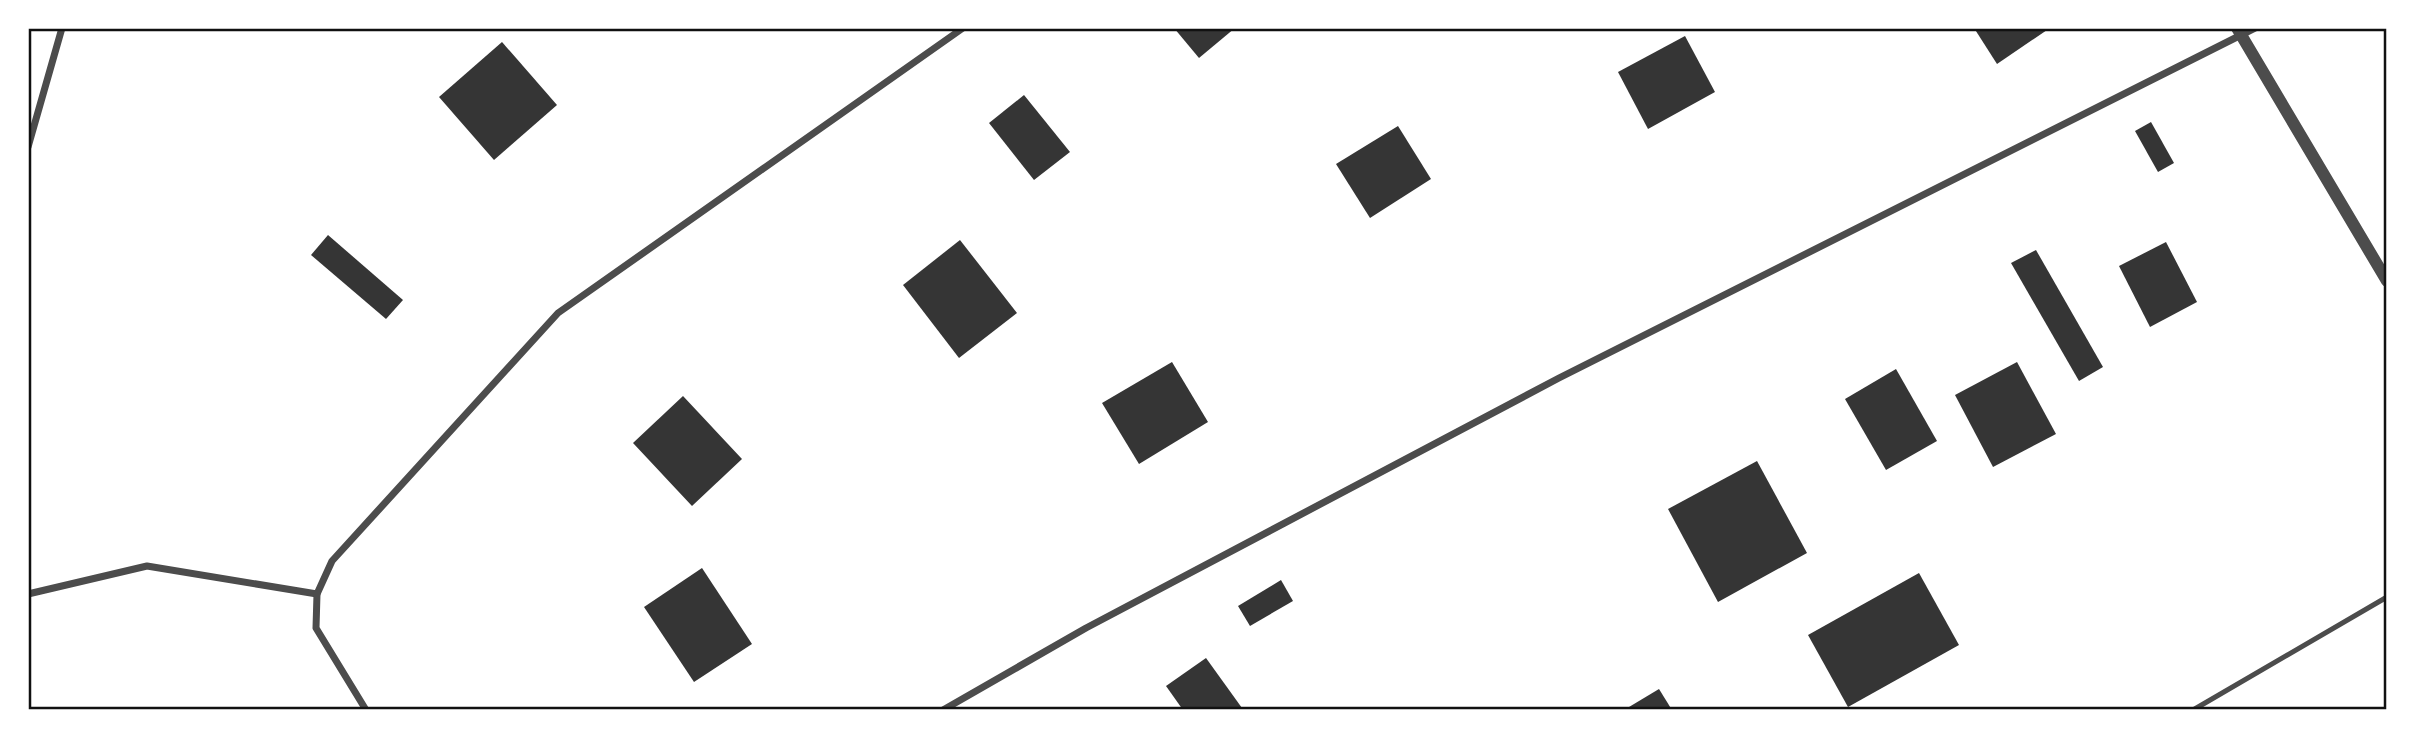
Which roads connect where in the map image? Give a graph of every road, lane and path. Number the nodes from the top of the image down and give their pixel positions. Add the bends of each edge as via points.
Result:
1 (62, 28) edge
2 (963, 28) edge
3 (2255, 28) edge
4 (2239, 32) edge
5 (28, 147) edge
6 (2387, 281) edge
7 (28, 594) edge
8 (317, 594) junction
9 (2387, 597) edge
10 (366, 710) edge
11 (943, 710) edge
12 (2193, 710) edge

1 - 5 street
2 - 8 street via 558,313 332,561
3 - 4 street
4 - 6 street
4 - 11 street via 1559,378 1086,628
7 - 8 street via 147,566
8 - 10 street via 316,628
9 - 12 lane

